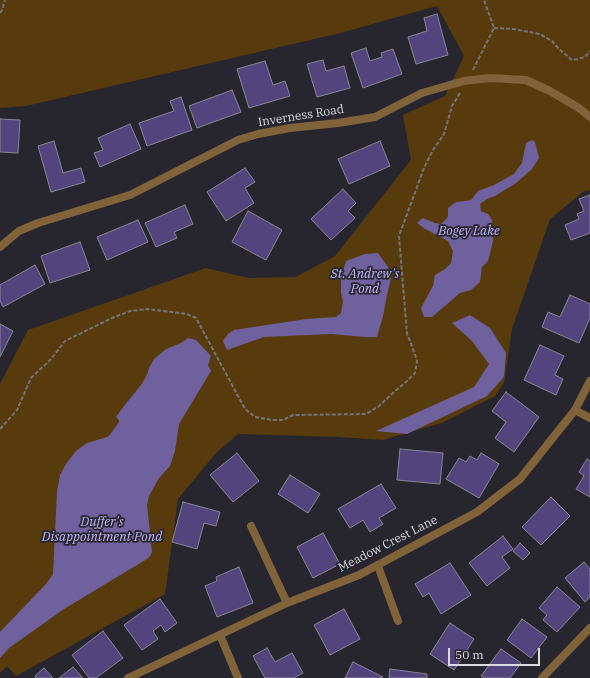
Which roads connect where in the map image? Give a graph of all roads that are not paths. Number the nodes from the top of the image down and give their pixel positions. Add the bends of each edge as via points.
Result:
1 (590, 117) edge
2 (0, 247) edge
3 (590, 381) edge
4 (575, 410) junction
5 (590, 418) edge
6 (251, 526) dead end
7 (378, 566) junction
8 (287, 603) junction
9 (398, 621) dead end
10 (590, 628) edge
11 (220, 635) junction
12 (128, 678) edge
13 (238, 678) edge
14 (542, 678) edge

1 - 2 street, Inverness Road via 550,91 526,80 490,78 466,81 422,93 375,116 290,128 238,140 130,195 19,231
3 - 4 street, Meadow Crest Lane
4 - 5 street
4 - 7 street, Meadow Crest Lane via 520,479 477,512
6 - 8 street
7 - 8 street, Meadow Crest Lane
7 - 9 street
8 - 11 street, Meadow Crest Lane
10 - 14 street
11 - 12 street, Meadow Crest Lane
11 - 13 street

